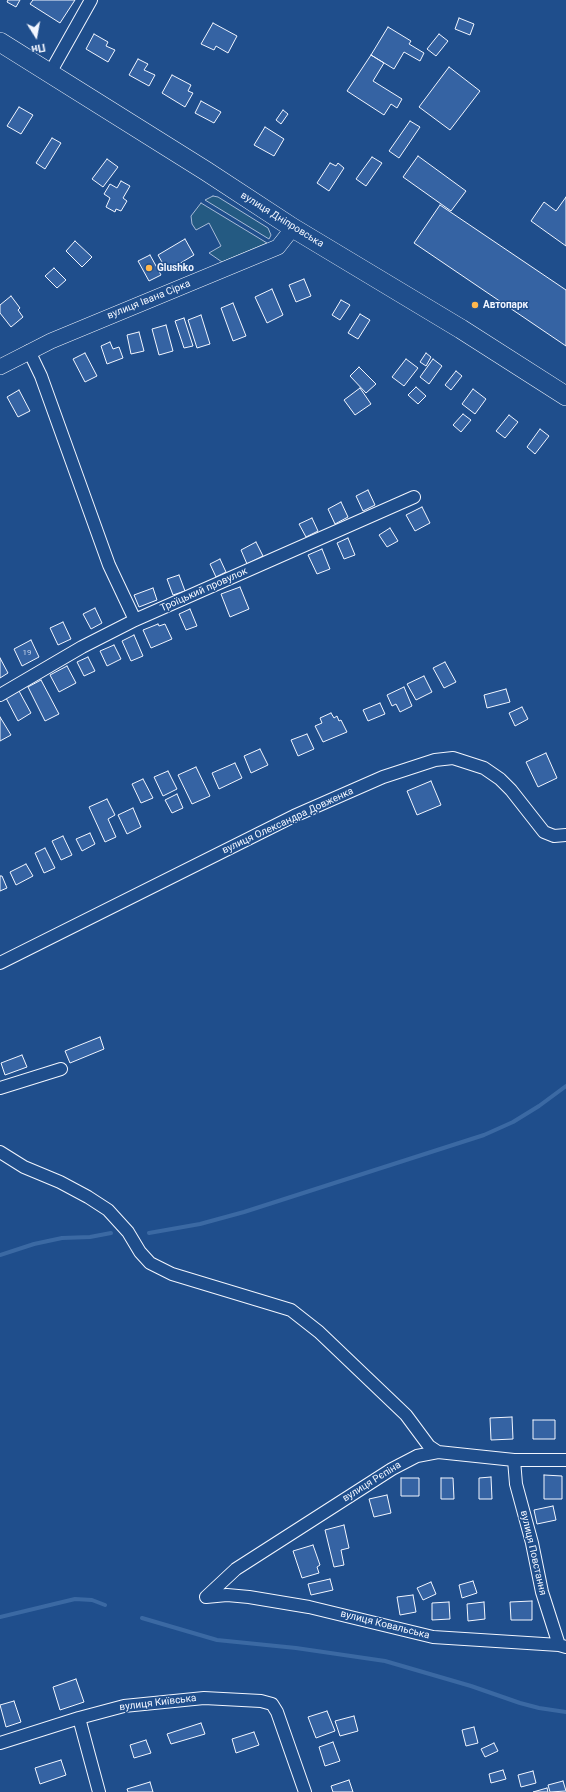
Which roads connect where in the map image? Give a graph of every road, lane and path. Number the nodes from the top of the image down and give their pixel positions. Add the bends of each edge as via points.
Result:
1 (91, 0) edge
2 (0, 42) edge
3 (50, 73) junction
4 (293, 228) junction
5 (29, 351) junction
6 (0, 367) edge
7 (566, 396) edge
8 (414, 497) dead end
9 (135, 620) junction
10 (0, 695) edge
11 (566, 836) edge
12 (0, 963) edge
13 (61, 1069) dead end
14 (0, 1088) edge
15 (0, 1152) edge
16 (438, 1452) junction
17 (514, 1460) junction
18 (566, 1460) edge
19 (206, 1597) joint
20 (562, 1646) edge
21 (78, 1718) junction
22 (0, 1743) edge
23 (99, 1792) edge
24 (305, 1792) edge

1 - 3 street
2 - 3 highway, вулиця Дніпровська
3 - 4 highway, вулиця Дніпровська
4 - 5 street, вулиця Івана Сірка via 278,247
4 - 7 highway, вулиця Дніпровська
5 - 6 street, вулиця Івана Сірка
5 - 9 street via 41,376 109,565
8 - 9 street, Троїцький провулок
9 - 10 street, Троїцький провулок via 82,647
11 - 12 street, вулиця Олександра Довженка via 554,836 544,832 500,778 484,768 453,758 435,760 384,777 294,816
13 - 14 street
15 - 16 street via 108,1210 128,1232 140,1252 156,1266 172,1274 292,1310 406,1414 429,1446
16 - 17 street, вулиця Рєпіна
16 - 19 street, вулиця Рєпіна via 417,1456 392,1469 236,1569
17 - 18 street, вулиця Рєпіна
17 - 20 street, вулиця Повстання via 516,1484 542,1592
19 - 20 street, вулиця Ковальська via 249,1597 309,1607 434,1637
21 - 22 street, вулиця Київська
21 - 23 street
21 - 24 street, вулиця Київська via 124,1706 204,1698 262,1701 272,1704

